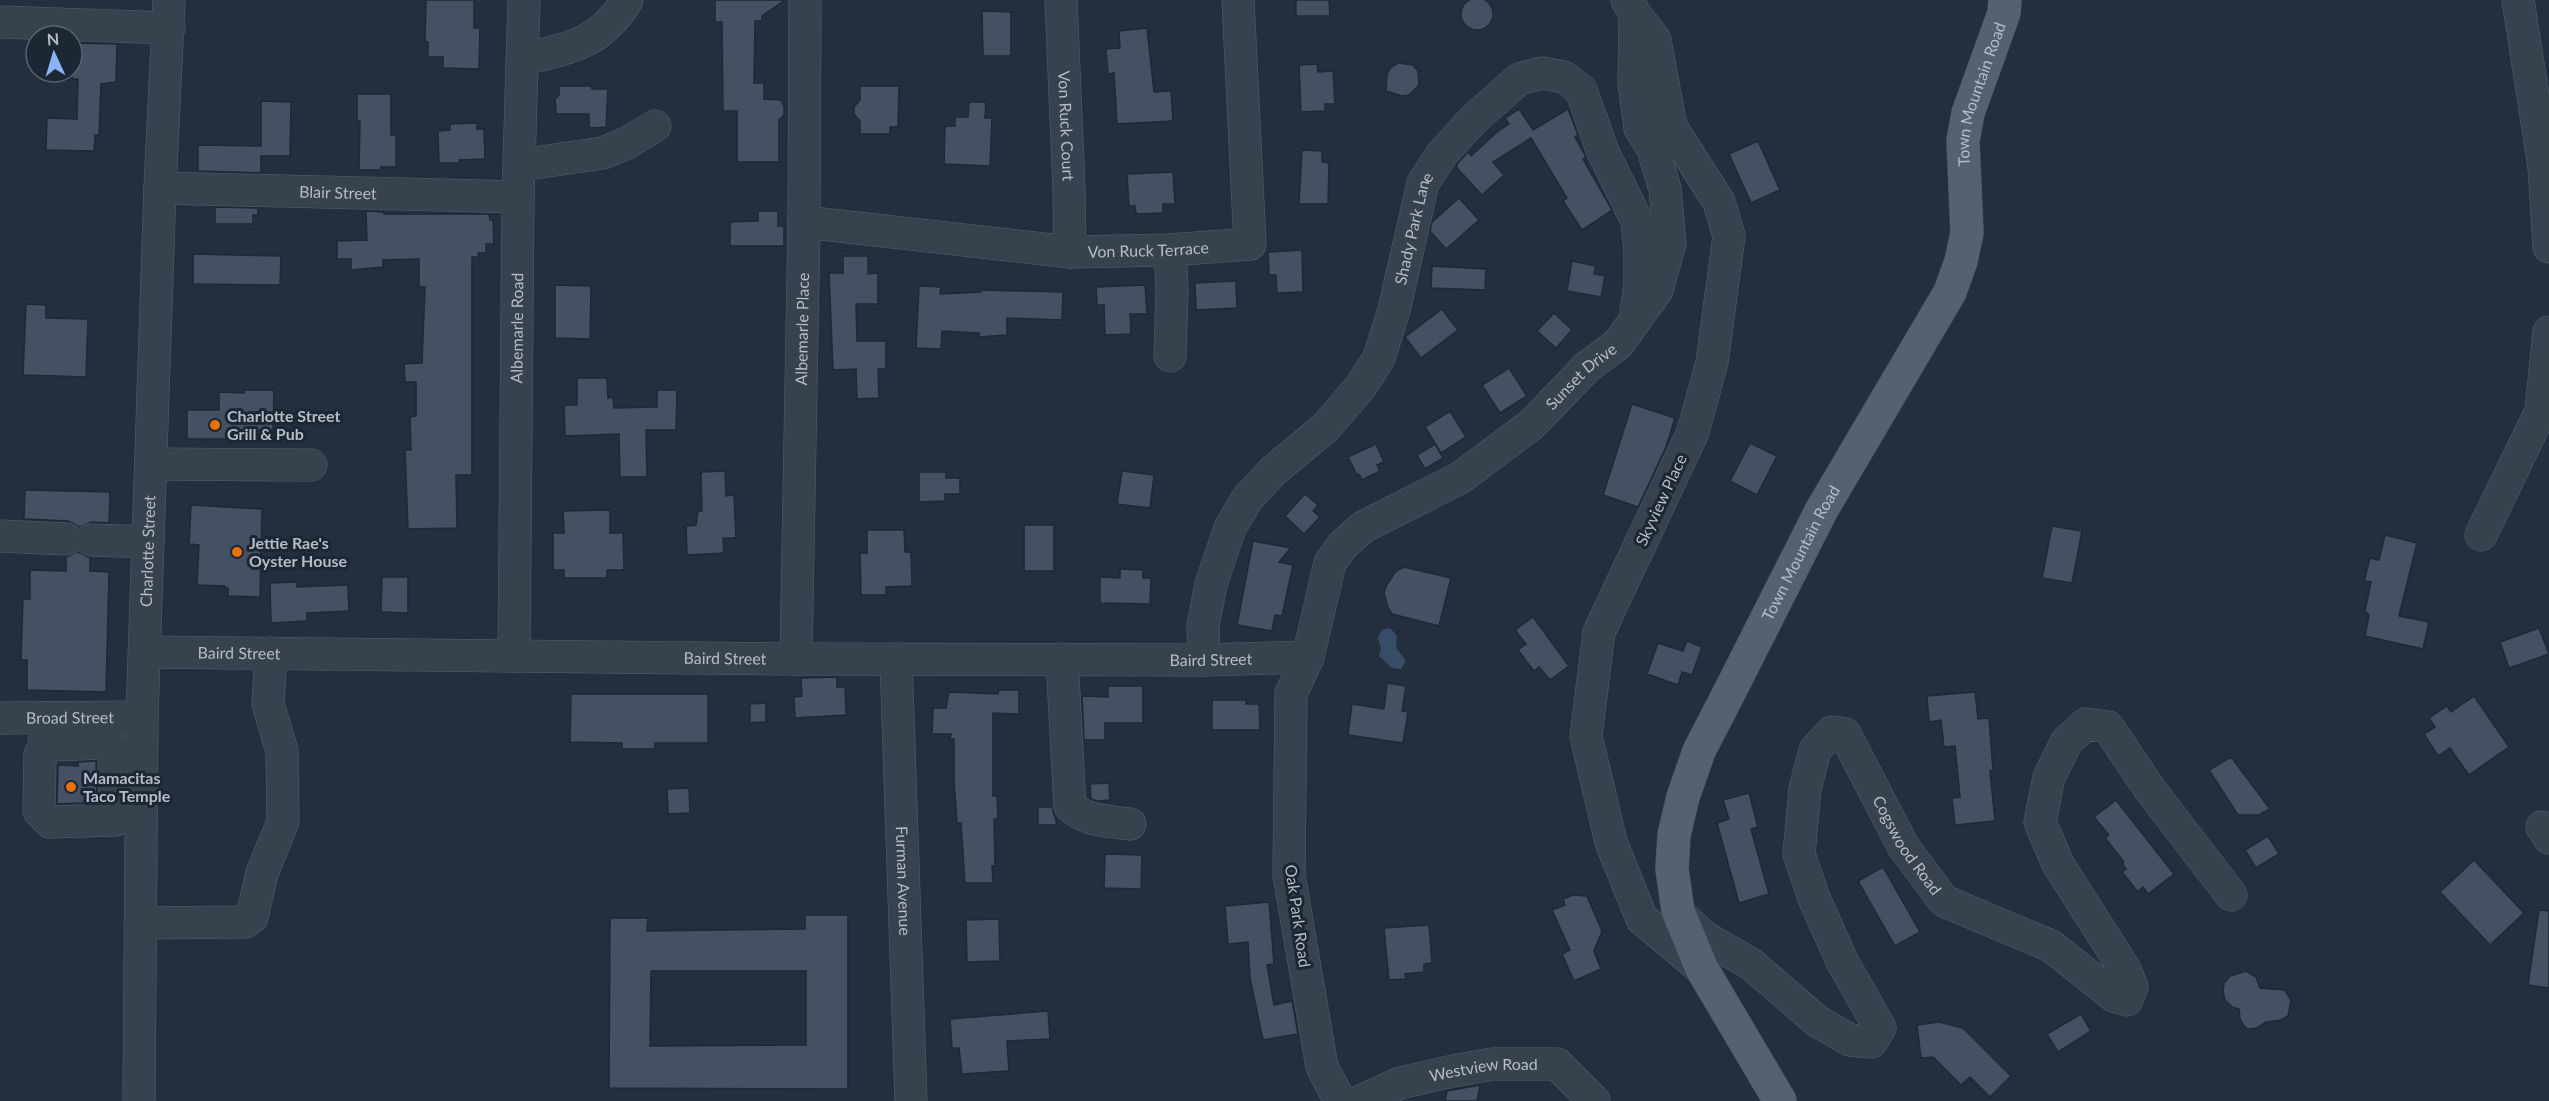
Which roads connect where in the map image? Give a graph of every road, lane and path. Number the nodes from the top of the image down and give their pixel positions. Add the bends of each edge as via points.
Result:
1 (524, 0) edge
2 (627, 0) edge
3 (805, 0) edge
4 (1061, 0) edge
5 (1238, 0) edge
6 (2005, 0) edge
7 (2518, 0) edge
8 (1631, 7) edge
9 (169, 14) edge
10 (0, 22) edge
11 (523, 59) junction
12 (655, 126) dead end
13 (520, 165) junction
14 (160, 188) junction
15 (518, 197) junction
16 (804, 222) junction
17 (2549, 247) edge
18 (1170, 250) junction
19 (1070, 252) junction
20 (1634, 321) junction
21 (2549, 332) edge
22 (1170, 356) dead end
23 (151, 464) junction
24 (311, 465) dead end
25 (2481, 536) dead end
26 (0, 537) edge
27 (148, 542) junction
28 (145, 652) junction
29 (271, 653) junction
30 (514, 656) junction
31 (1308, 657) junction
32 (796, 659) junction
33 (896, 659) junction
34 (1062, 659) junction
35 (1204, 660) junction
36 (0, 718) edge
37 (44, 731) junction
38 (118, 740) junction
39 (128, 810) junction
40 (1130, 824) dead end
41 (2231, 896) dead end
42 (1678, 913) junction
43 (140, 923) junction
44 (1702, 969) junction
45 (139, 1101) edge
46 (911, 1101) edge
47 (1340, 1101) edge
48 (1361, 1101) edge
49 (1594, 1101) edge
50 (1780, 1101) edge

1 - 11 street, Albemarle Road
2 - 11 street via 616,18 590,40
3 - 16 street, Albemarle Place
4 - 19 street, Von Ruck Court
5 - 18 street, Von Ruck Terrace via 1250,244
6 - 42 main road, Town Mountain Road via 2004,13 1975,87 1963,141 1967,233 1950,292 1821,511 1699,752 1674,836 1672,869
7 - 17 street via 2544,167
8 - 20 street, Sunset Drive via 1640,128 1653,149 1665,189 1670,243 1657,290
8 - 44 street, Skyview Place via 1655,40 1671,128 1719,202 1729,236 1712,362 1693,432 1599,632 1586,736 1611,842 1642,919
9 - 10 street
9 - 14 street, Charlotte Street
11 - 13 street, Albemarle Road
12 - 13 street via 603,153
13 - 15 street, Albemarle Road
14 - 15 street, Blair Street
14 - 23 street, Charlotte Street
15 - 30 street, Albemarle Road
16 - 19 street, Von Ruck Terrace
16 - 32 street, Albemarle Place
18 - 19 street, Von Ruck Terrace
18 - 22 street
20 - 31 street, Sunset Drive via 1618,344 1587,367 1531,425 1460,478 1363,527 1342,546 1330,563
20 - 35 street, Shady Park Lane via 1640,286 1637,221 1604,152 1581,90 1564,77 1542,73 1519,80 1500,94 1442,154 1423,183 1395,310 1379,358 1361,386 1326,427 1273,471 1247,499 1230,528 1211,584 1205,615
21 - 25 street via 2541,411
23 - 24 street
23 - 27 street, Charlotte Street
26 - 27 street
27 - 28 street, Charlotte Street
28 - 29 street, Baird Street
28 - 38 street, Charlotte Street via 142,717
29 - 30 street, Baird Street
29 - 43 street via 268,704 282,751 283,822 262,873 252,917 245,922
30 - 32 street, Baird Street
31 - 35 street, Baird Street
31 - 47 street, Oak Park Road via 1291,694 1289,875 1322,1067
32 - 33 street, Baird Street
33 - 34 street, Baird Street
33 - 46 street, Furman Avenue
34 - 35 street, Baird Street
34 - 40 street via 1070,806 1097,820
36 - 37 street, Broad Street
37 - 38 street, Broad Street
37 - 39 street via 39,754 39,811 50,822 115,820
38 - 39 street, Charlotte Street
39 - 43 street, Charlotte Street
41 - 42 street, Cogswood Road via 2108,728 2086,724 2067,741 2049,777 2040,822 2058,864 2124,968 2132,987 2127,1000 2114,996 2051,946 1944,901 1903,846 1845,734 1832,732 1815,750 1805,789 1799,854 1842,961 1880,1028 1871,1042 1850,1040 1817,1021 1751,964 1706,938
42 - 44 main road, Town Mountain Road
43 - 45 street, Charlotte Street
44 - 50 main road, Town Mountain Road
48 - 49 street, Westview Road via 1400,1083 1493,1064 1557,1064

